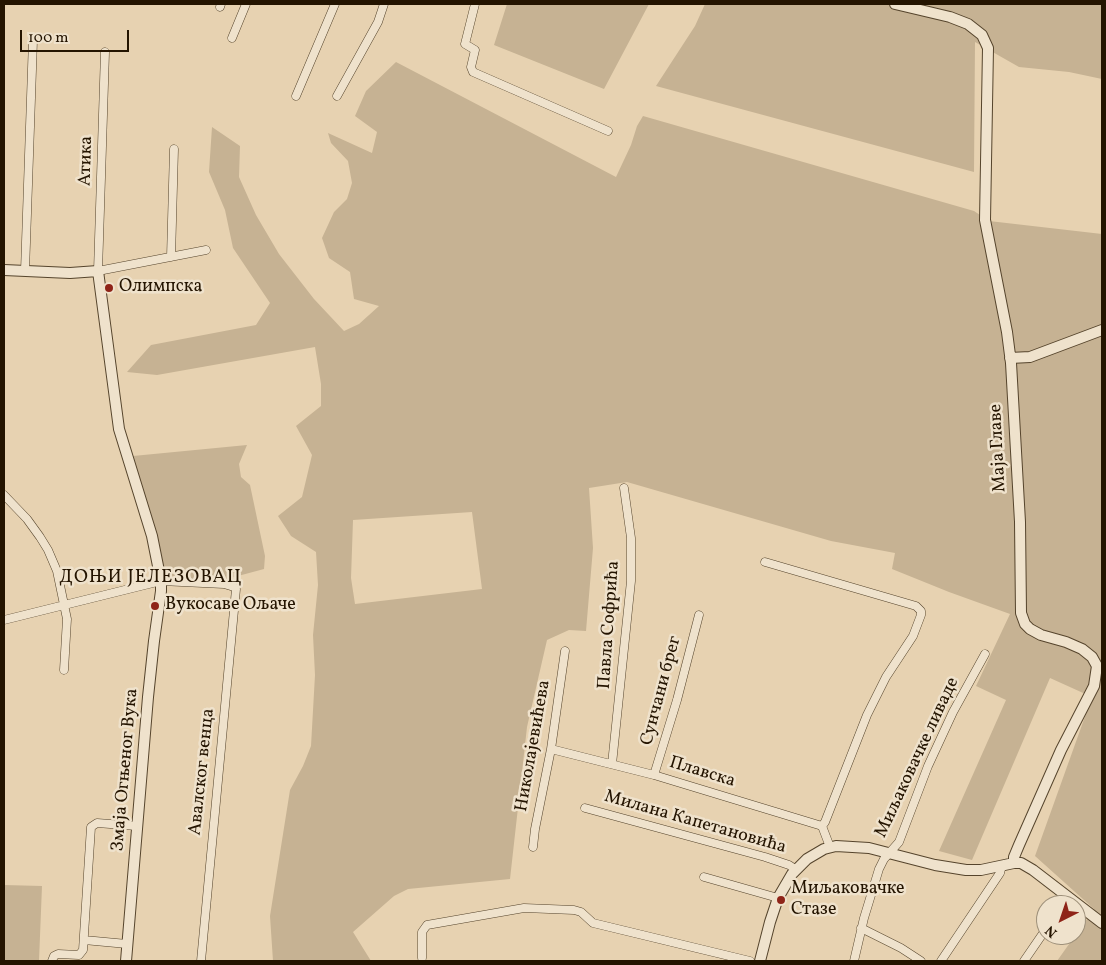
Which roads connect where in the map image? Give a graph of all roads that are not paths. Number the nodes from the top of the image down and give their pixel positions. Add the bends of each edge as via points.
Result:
1 (246, 4) edge
2 (335, 4) edge
3 (384, 4) edge
4 (475, 4) edge
5 (895, 4) edge
6 (232, 38) dead end
7 (33, 40) dead end
8 (106, 52) dead end
9 (296, 96) dead end
10 (337, 96) dead end
11 (608, 131) dead end
12 (174, 149) dead end
13 (206, 250) dead end
14 (171, 257) junction
15 (4, 270) edge
16 (24, 271) junction
17 (98, 271) junction
18 (1102, 330) edge
19 (1010, 358) junction
20 (624, 488) dead end
21 (4, 495) edge
22 (765, 562) dead end
23 (161, 582) junction
24 (65, 605) junction
25 (699, 615) dead end
26 (4, 620) edge
27 (565, 651) dead end
28 (985, 654) dead end
29 (64, 670) dead end
30 (551, 749) junction
31 (612, 764) junction
32 (654, 775) junction
33 (585, 808) dead end
34 (137, 826) junction
35 (822, 826) junction
36 (533, 847) dead end
37 (830, 847) junction
38 (889, 853) junction
39 (1014, 862) junction
40 (1002, 865) junction
41 (795, 869) junction
42 (704, 877) dead end
43 (1059, 895) edge
44 (778, 898) junction
45 (1086, 913) edge
46 (1102, 923) edge
47 (861, 928) junction
48 (84, 940) junction
49 (128, 944) junction
50 (1036, 944) edge
51 (422, 958) dead end
52 (52, 961) edge
53 (126, 961) edge
54 (200, 961) edge
55 (750, 961) edge
56 (760, 961) edge
57 (854, 961) edge
58 (921, 961) edge
59 (941, 961) edge
60 (1024, 961) edge

1 - 6 street
2 - 9 street
3 - 10 street via 371,35
4 - 11 street via 465,44 476,50 471,67 474,72
5 - 19 street, Маја Главе via 968,24 982,34 988,48 985,220
7 - 16 street
8 - 17 street, Атика
12 - 14 street
13 - 14 street
14 - 17 street
15 - 16 street
16 - 17 street
17 - 23 street via 117,417 152,536
18 - 19 street via 1030,357
19 - 39 street, Маја Главе via 1022,617 1034,632 1088,652 1096,662 1098,672 1040,796
20 - 31 street, Павла Софрића via 631,538 631,581
21 - 24 street via 27,519 48,550
22 - 35 street via 916,606 921,611 913,636 866,715
23 - 24 street
23 - 34 street, Змаја Огњеног Вука
23 - 54 street, Авалског венца via 224,584 234,587 237,593
24 - 26 street
24 - 29 street
25 - 32 street, Сунчани брег
27 - 30 street, Николајевићева
28 - 38 street, Миљаковачке ливаде via 928,766 897,845
30 - 31 street, Плавска
30 - 36 street, Николајевићева
31 - 32 street, Плавска
32 - 35 street, Плавска
33 - 41 street, Милана Капетановића via 765,857
34 - 48 street via 97,823 91,827
34 - 49 street, Змаја Огњеног Вука
35 - 37 street
37 - 38 street via 856,846
37 - 41 street
38 - 40 street via 948,868 981,870
38 - 47 street, Миљаковачке ливаде via 879,870
39 - 40 street
39 - 43 street via 1033,870
40 - 59 street via 1000,873
41 - 44 street
42 - 44 street
44 - 56 street
45 - 46 street
47 - 57 street, Миљаковачке ливаде
47 - 58 street
48 - 49 street
48 - 52 street via 79,955 58,954
49 - 53 street, Змаја Огњеног Вука
50 - 60 street
51 - 55 street via 422,932 427,925 524,908 574,910 593,923

